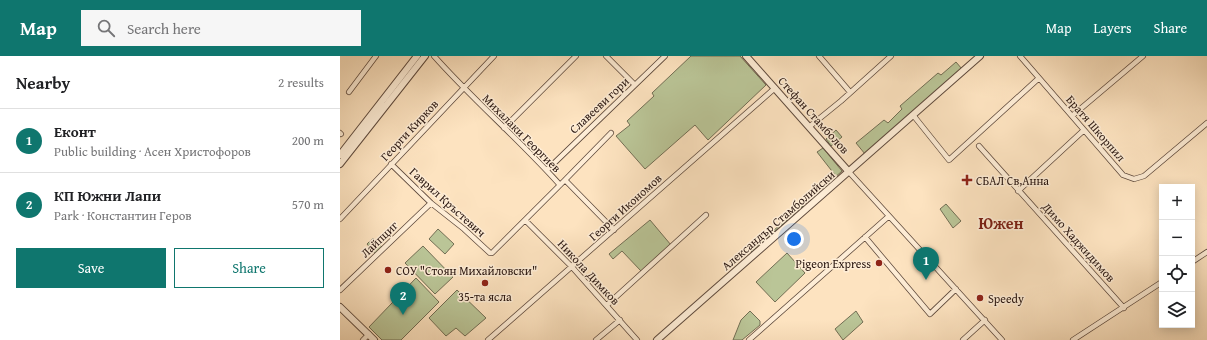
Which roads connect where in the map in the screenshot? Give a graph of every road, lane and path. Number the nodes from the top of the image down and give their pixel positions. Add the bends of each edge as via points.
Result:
1 (376, 56) edge
2 (417, 56) edge
3 (425, 56) edge
4 (434, 56) edge
5 (494, 56) edge
6 (576, 56) edge
7 (606, 56) edge
8 (665, 56) edge
9 (746, 56) edge
10 (820, 56) edge
11 (891, 56) edge
12 (980, 56) edge
13 (1020, 56) edge
14 (1143, 56) edge
15 (1039, 78) junction
16 (635, 85) junction
17 (463, 88) junction
18 (775, 88) junction
19 (350, 92) dead end
20 (850, 92) junction
21 (913, 115) junction
22 (1072, 116) junction
23 (1207, 122) edge
24 (809, 127) junction
25 (504, 128) junction
26 (1084, 130) junction
27 (611, 133) dead end
28 (979, 146) dead end
29 (340, 155) edge
30 (340, 164) edge
31 (391, 164) junction
32 (547, 170) junction
33 (849, 172) junction
34 (565, 180) junction
35 (560, 185) junction
36 (1018, 191) junction
37 (431, 203) junction
38 (706, 215) dead end
39 (889, 216) junction
40 (340, 219) edge
41 (525, 220) junction
42 (614, 230) junction
43 (866, 237) junction
44 (1207, 252) edge
45 (927, 258) junction
46 (1195, 260) edge
47 (919, 263) dead end
48 (572, 267) junction
49 (1159, 284) edge
50 (956, 289) junction
51 (340, 290) edge
52 (607, 305) junction
53 (340, 307) edge
54 (1124, 308) junction
55 (620, 320) junction
56 (985, 320) junction
57 (369, 334) junction
58 (363, 340) edge
59 (374, 340) edge
60 (488, 340) edge
61 (596, 340) edge
62 (637, 340) edge
63 (657, 340) edge
64 (749, 340) edge
65 (963, 340) edge
66 (1002, 340) edge
67 (1073, 340) edge

1 - 19 street
2 - 29 street
3 - 30 street
4 - 17 street, Михалаки Георгиев
5 - 17 street, Георги Кирков
6 - 25 street
7 - 16 street
8 - 16 street, Славееви гори
9 - 18 street, Стефан Стамболов
10 - 20 street
11 - 20 street
12 - 21 street, Александър Стамболийски
13 - 15 street, Братя Шкорпил
14 - 22 street
15 - 21 street via 949,160
15 - 22 street, Братя Шкорпил
16 - 32 street, Славееви гори
17 - 25 street, Михалаки Георгиев
17 - 31 street, Георги Кирков
18 - 24 street, Стефан Стамболов
18 - 42 street, Георги Икономов
20 - 24 street
21 - 33 street, Александър Стамболийски
22 - 26 street, Братя Шкорпил
23 - 26 street, Братя Шкорпил via 1144,176 1134,179 1123,175
24 - 33 street, Стефан Стамболов
25 - 32 street, Михалаки Георгиев
26 - 36 street
27 - 34 street
28 - 36 street, Димо Хаджидимов
31 - 37 street, Гаврил Кръстевич
31 - 40 street, Георги Кирков
32 - 35 street, Михалаки Георгиев
33 - 39 street
33 - 63 street, Александър Стамболийски
34 - 35 street, Михалаки Георгиев
34 - 42 street, Михалаки Георгиев
35 - 41 street
36 - 54 street, Димо Хаджидимов
37 - 41 street, Гаврил Кръстевич via 492,253
37 - 51 street, Лайпциг
38 - 52 street
39 - 43 street
39 - 45 street
41 - 48 street, Никола Димков
42 - 48 street, Георги Икономов
43 - 50 street via 930,314
43 - 64 street
44 - 46 street
45 - 47 street
45 - 50 street
48 - 52 street, Никола Димков
48 - 60 street, Георги Икономов
49 - 54 street
50 - 56 street
52 - 55 street, Никола Димков
53 - 57 street
54 - 67 street
55 - 61 street
55 - 62 street, Никола Димков
56 - 65 street
56 - 66 street
57 - 58 street
57 - 59 street

